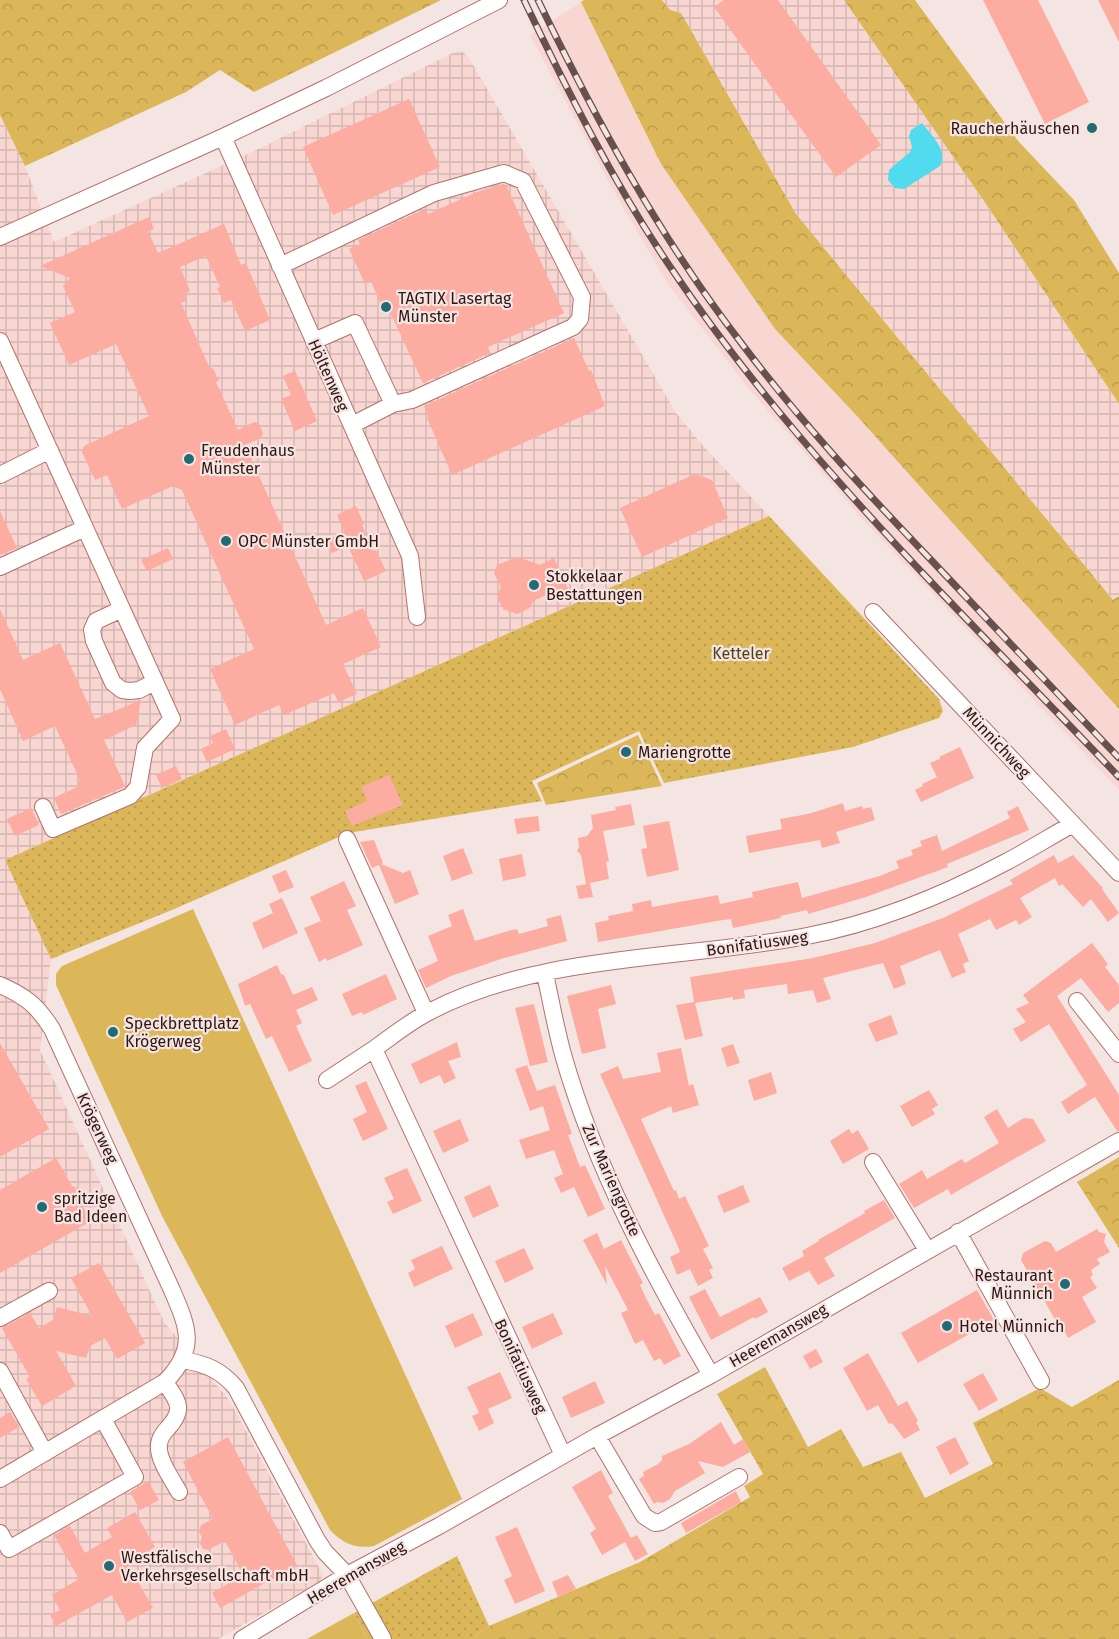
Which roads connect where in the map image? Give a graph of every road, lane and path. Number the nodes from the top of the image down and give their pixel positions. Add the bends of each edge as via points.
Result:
1 (499, 0) edge
2 (223, 137) junction
3 (0, 237) edge
4 (280, 266) junction
5 (0, 341) edge
6 (314, 341) junction
7 (393, 404) junction
8 (352, 425) junction
9 (50, 450) junction
10 (0, 475) edge
11 (86, 528) junction
12 (0, 567) edge
13 (122, 609) junction
14 (873, 612) dead end
15 (417, 617) dead end
16 (155, 682) junction
17 (43, 807) dead end
18 (1073, 824) junction
19 (347, 839) dead end
20 (1119, 873) edge
21 (545, 974) junction
22 (0, 985) edge
23 (1077, 1001) dead end
24 (426, 1013) junction
25 (374, 1049) junction
26 (1119, 1054) edge
27 (327, 1080) dead end
28 (1119, 1141) edge
29 (873, 1162) dead end
30 (958, 1232) junction
31 (927, 1250) junction
32 (49, 1291) dead end
33 (0, 1318) edge
34 (183, 1360) junction
35 (0, 1371) edge
36 (711, 1375) junction
37 (165, 1382) junction
38 (1041, 1382) dead end
39 (103, 1419) junction
40 (597, 1436) junction
41 (45, 1453) junction
42 (563, 1455) junction
43 (739, 1477) dead end
44 (0, 1479) edge
45 (179, 1492) dead end
46 (0, 1533) edge
47 (347, 1575) junction
48 (242, 1639) edge
49 (383, 1639) edge

1 - 2 street
2 - 3 street
2 - 4 street, Höltenweg
4 - 6 street, Höltenweg
4 - 7 street via 434,193 504,173 523,181 582,297 580,319 573,327 412,400
5 - 9 street
6 - 7 street via 356,323
6 - 8 street, Höltenweg
7 - 8 street
8 - 15 street, Höltenweg via 410,556
9 - 10 street
9 - 11 street
11 - 12 street
11 - 13 street
13 - 16 street
13 - 16 street via 96,621 92,630 113,683 130,691
14 - 18 street, Münnichweg
16 - 17 street via 172,719 145,748 138,787 130,795 53,829
18 - 20 street, Münnichweg
18 - 21 street, Bonifatiusweg via 951,889 846,927 808,936
19 - 24 street
21 - 24 street, Bonifatiusweg via 486,988
21 - 36 street, Zur Mariengrotte via 564,1056 598,1154 619,1202
22 - 34 street, Krögerweg via 34,1004 52,1029 185,1320
23 - 26 street
24 - 25 street, Bonifatiusweg
25 - 27 street, Bonifatiusweg
25 - 42 street, Bonifatiusweg
28 - 30 street, Heeremansweg
29 - 31 street
30 - 31 street, Heeremansweg
30 - 38 street
31 - 36 street, Heeremansweg
32 - 33 street
34 - 37 street
34 - 47 street via 211,1367 236,1388 317,1540
35 - 41 street
36 - 40 street, Heeremansweg
37 - 39 street
37 - 45 street via 179,1411 159,1444
39 - 41 street
39 - 46 street via 135,1477 9,1549
40 - 42 street, Heeremansweg
40 - 43 street via 644,1516 655,1523
41 - 44 street
42 - 47 street, Heeremansweg
47 - 48 street, Heeremansweg
47 - 49 street

